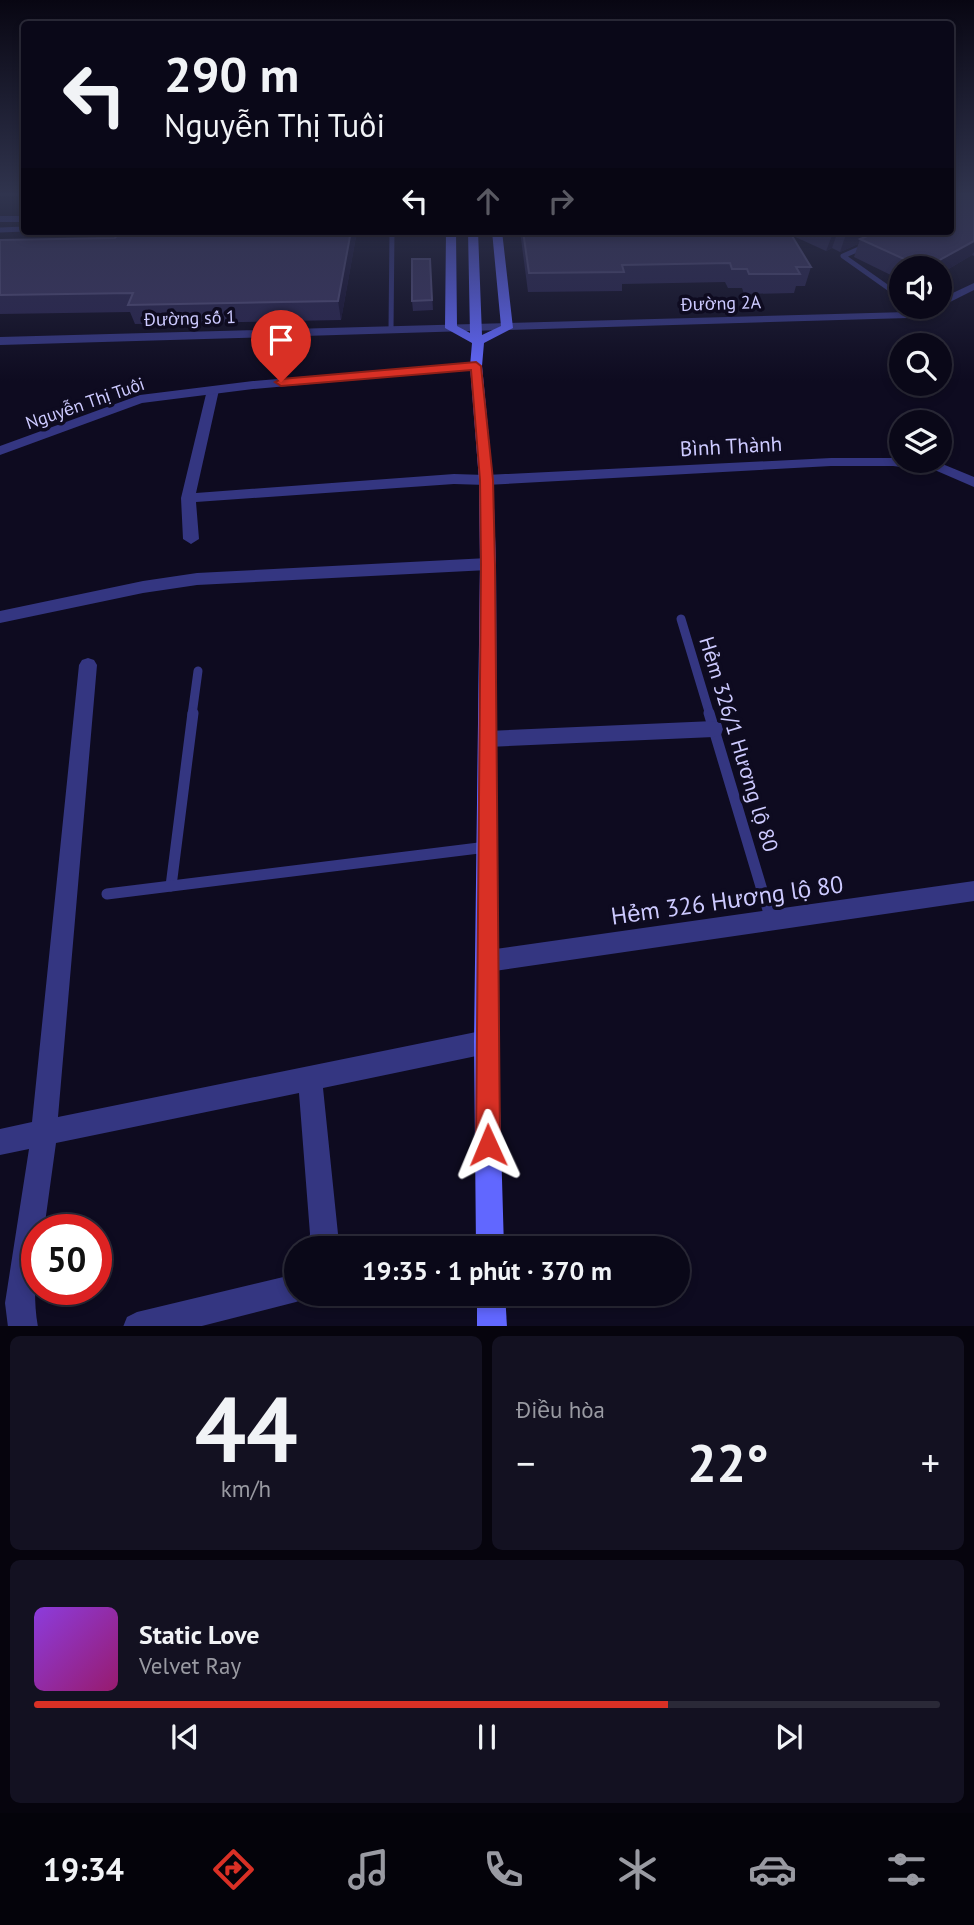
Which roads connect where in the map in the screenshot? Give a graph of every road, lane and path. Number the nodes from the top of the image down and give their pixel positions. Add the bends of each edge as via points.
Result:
1 (392, 257) edge
2 (451, 257) edge
3 (474, 257) edge
4 (500, 257) edge
5 (844, 257) edge
6 (974, 286) edge
7 (889, 289) edge
8 (952, 297) edge
9 (889, 316) edge
10 (451, 328) junction
11 (507, 328) junction
12 (391, 329) junction
13 (476, 334) junction
14 (0, 341) edge
15 (476, 366) junction
16 (213, 390) junction
17 (0, 451) edge
18 (486, 480) junction
19 (974, 482) edge
20 (188, 498) junction
21 (191, 539) dead end
22 (488, 564) junction
23 (0, 617) edge
24 (681, 618) dead end
25 (88, 665) dead end
26 (198, 671) dead end
27 (714, 729) junction
28 (488, 739) junction
29 (488, 846) junction
30 (171, 886) junction
31 (974, 891) edge
32 (107, 894) dead end
33 (771, 920) junction
34 (488, 961) junction
35 (486, 1042) junction
36 (310, 1079) junction
37 (44, 1134) junction
38 (0, 1143) edge
39 (324, 1236) edge
40 (490, 1236) edge
41 (284, 1291) edge
42 (491, 1306) edge
43 (23, 1326) edge
44 (137, 1326) edge
45 (492, 1326) edge

1 - 12 lane
2 - 10 main road
3 - 13 main road
4 - 11 main road
5 - 7 lane
6 - 8 street
9 - 11 street, Đường 2A
10 - 12 street, Đường số 1
10 - 13 street, Đường số 1
11 - 13 street, Đường số 1
12 - 14 street, Đường số 1
13 - 15 main road
15 - 16 street, Nguyễn Thị Tuôi
15 - 18 main road
16 - 17 street, Nguyễn Thị Tuôi via 140,399
16 - 20 street
18 - 19 street, Bình Thành via 893,462 940,467
18 - 20 street, Bình Thành
18 - 22 main road
20 - 21 street
22 - 23 street via 197,579
22 - 28 main road
24 - 27 lane, Hẻm 326/1 Hương lộ 80
25 - 37 street
26 - 30 lane
27 - 28 street
27 - 33 lane, Hẻm 326/1 Hương lộ 80
28 - 29 main road
29 - 30 lane
29 - 34 main road
30 - 32 lane
31 - 33 street, Hẻm 326 Hương lộ 80
33 - 34 street, Hẻm 326 Hương lộ 80
34 - 35 main road
35 - 36 street
35 - 40 main road
36 - 37 street
36 - 39 street
37 - 38 street
37 - 43 street via 19,1303
41 - 44 street
42 - 45 main road

